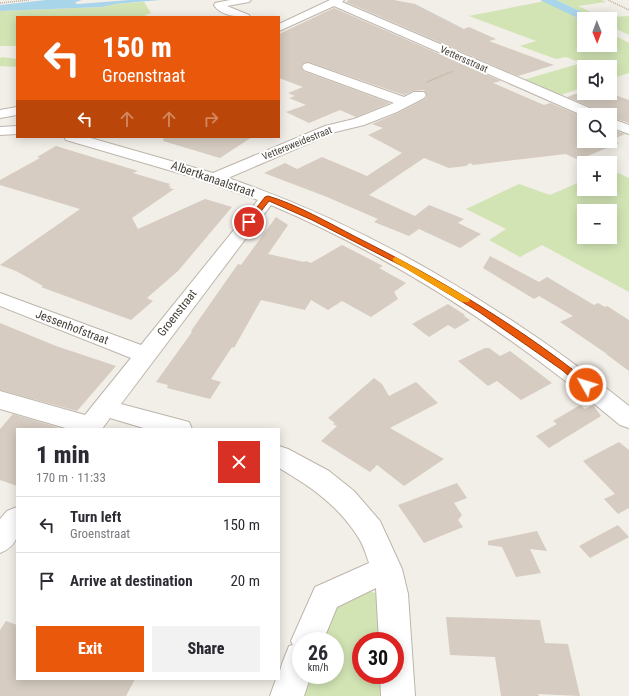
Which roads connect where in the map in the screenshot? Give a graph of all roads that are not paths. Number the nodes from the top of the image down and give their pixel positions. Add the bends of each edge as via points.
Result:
1 (246, 0) edge
2 (337, 1) edge
3 (242, 16) edge
4 (280, 28) edge
5 (308, 67) dead end
6 (419, 95) road end
7 (404, 102) junction
8 (578, 108) edge
9 (16, 111) edge
10 (0, 114) edge
11 (617, 125) edge
12 (16, 130) edge
13 (629, 130) edge
14 (0, 131) edge
15 (75, 138) edge
16 (213, 179) junction
17 (268, 198) junction
18 (0, 299) edge
19 (145, 355) junction
20 (0, 400) edge
21 (629, 419) edge
22 (94, 421) edge
23 (169, 428) edge
24 (280, 457) edge
25 (16, 520) edge
26 (0, 540) edge
27 (387, 569) junction
28 (311, 632) edge
29 (292, 682) edge
30 (287, 696) edge
31 (398, 696) edge

1 - 3 street via 220,5
2 - 4 street
2 - 8 street, Vettersstraat
5 - 7 street
6 - 7 street, Vettersweidestraat
7 - 16 street, Vettersweidestraat via 359,122 330,129
9 - 10 street
11 - 13 street
12 - 14 street
15 - 16 street, Albertkanaalstraat
16 - 17 street, Albertkanaalstraat
17 - 19 street, Groenstraat
17 - 21 street, Albertkanaalstraat via 375,249 482,310 565,368
18 - 19 street, Jessenhofstraat
19 - 22 street, Groenstraat
20 - 22 street
22 - 23 street
24 - 27 street via 320,479 344,499 370,530
25 - 26 street
27 - 28 street via 326,596
27 - 31 street via 393,594
29 - 30 street

